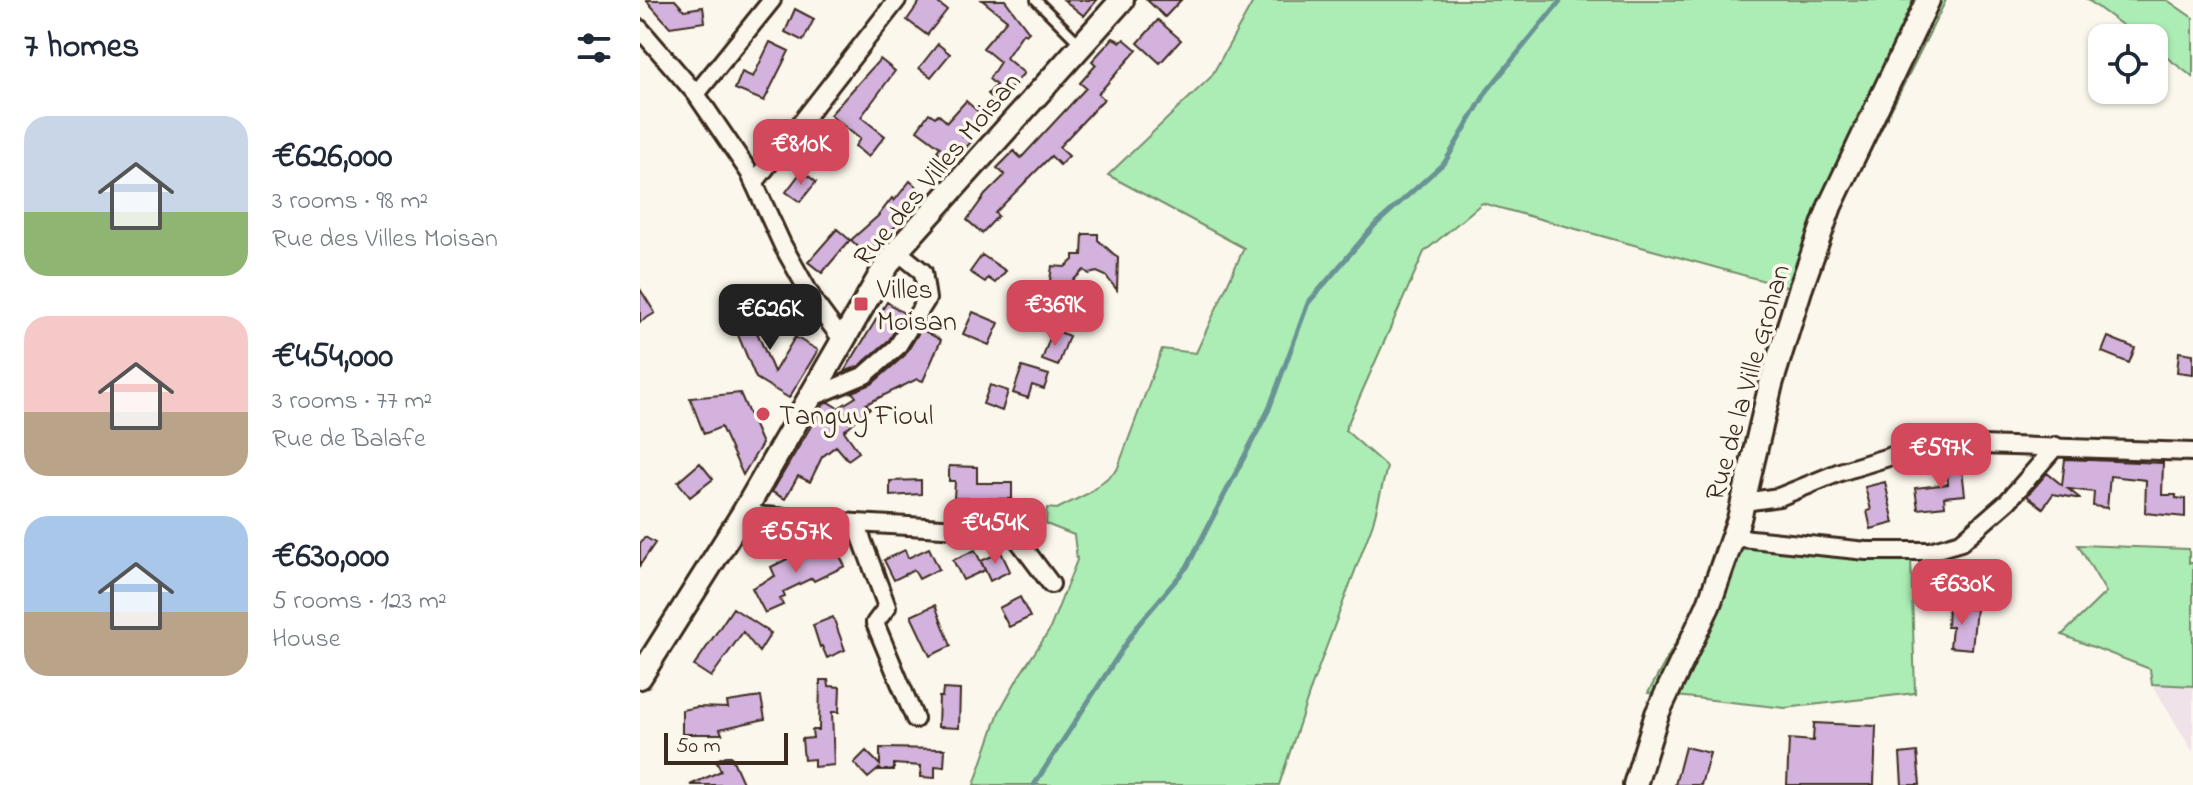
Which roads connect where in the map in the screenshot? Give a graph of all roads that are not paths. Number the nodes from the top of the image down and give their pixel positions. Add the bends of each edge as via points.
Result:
1 (772, 0) edge
2 (897, 0) edge
3 (1036, 0) edge
4 (1122, 0) edge
5 (1928, 0) edge
6 (640, 29) edge
7 (1081, 46) junction
8 (696, 94) junction
9 (754, 183) junction
10 (897, 251) junction
11 (843, 341) junction
12 (808, 399) junction
13 (2056, 446) junction
14 (2193, 452) edge
15 (1744, 502) junction
16 (744, 512) junction
17 (856, 523) junction
18 (1732, 537) junction
19 (1051, 584) dead end
20 (640, 677) edge
21 (915, 719) dead end
22 (1635, 785) edge

1 - 8 street
2 - 9 street
3 - 7 lane
4 - 7 main road, Rue des Villes Moisan
5 - 15 main road, Rue de la Ville Grohan via 1825,220 1771,384
6 - 8 street
7 - 10 main road, Rue des Villes Moisan
8 - 9 street
9 - 11 street via 815,303
10 - 11 main road, Rue des Villes Moisan
10 - 12 street via 923,272 927,299 897,347 865,375
11 - 12 main road, Rue des Villes Moisan
12 - 16 main road, Rue des Villes Moisan
13 - 14 street
13 - 15 street via 1911,450 1779,497
13 - 18 street via 2008,501 1961,542 1945,547 1867,551
15 - 18 main road, Rue de la Ville Grohan
16 - 17 street
16 - 20 main road, Rue des Villes Moisan
17 - 19 street via 1012,532
17 - 21 street via 887,607 875,623
18 - 22 main road, Rue de la Ville Grohan via 1709,604 1657,714

